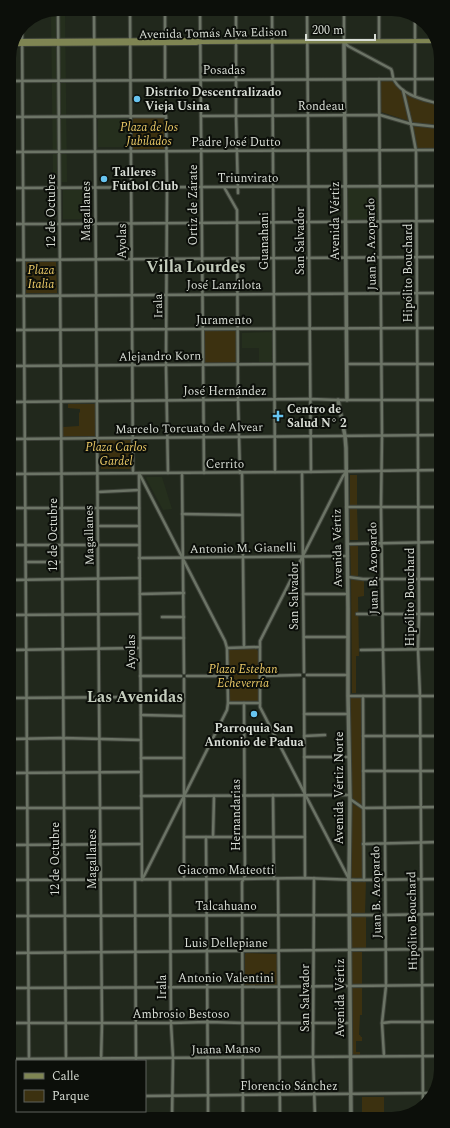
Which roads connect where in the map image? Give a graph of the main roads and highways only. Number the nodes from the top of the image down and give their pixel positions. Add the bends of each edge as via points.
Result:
1 (431, 41) edge
2 (19, 42) edge
3 (18, 43) edge
4 (22, 43) junction

1 - 4 main road, Avenida Tomás Alva Edison
2 - 4 main road, Avenida Tomás Alva Edison
3 - 4 main road, Avenida Tomás Alva Edison

